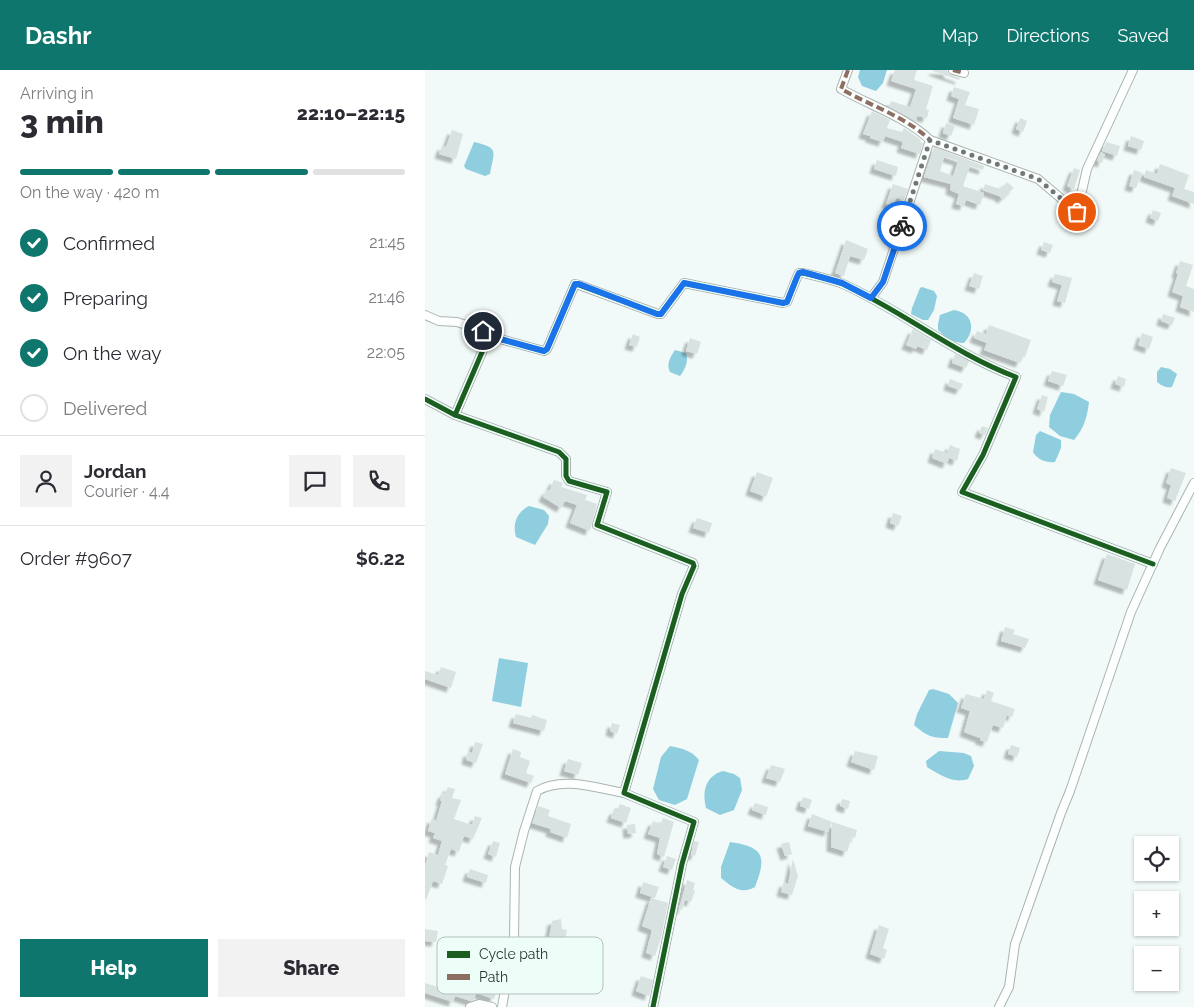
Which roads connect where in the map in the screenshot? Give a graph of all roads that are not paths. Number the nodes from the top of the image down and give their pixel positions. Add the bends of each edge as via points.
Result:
1 (848, 70) edge
2 (953, 70) edge
3 (1133, 70) edge
4 (964, 74) dead end
5 (930, 140) junction
6 (871, 298) junction
7 (425, 315) edge
8 (489, 336) junction
9 (425, 399) edge
10 (455, 415) junction
11 (1194, 483) edge
12 (1153, 564) junction
13 (624, 793) junction
14 (514, 937) edge
15 (505, 994) edge
16 (470, 1007) edge
17 (491, 1007) edge
18 (502, 1007) edge
19 (653, 1007) edge
20 (999, 1007) edge

1 - 5 street via 841,89 917,127
2 - 4 street
3 - 5 street via 1087,169 1077,212 1038,179
5 - 6 street via 883,282
6 - 8 street via 842,283 803,272 799,273 787,302 684,283 661,314 657,314 575,284 544,351
6 - 12 street via 992,368 1016,377 983,455 962,492
7 - 8 street via 439,321 457,322
8 - 10 street
9 - 10 street
10 - 13 street via 559,452 566,459 569,481 607,492 597,525 693,563
11 - 12 street
12 - 20 street via 1131,612 1015,944 1009,987
13 - 14 street via 576,784 557,784 537,791 515,866
13 - 19 street via 693,822
15 - 18 street
16 - 17 street via 479,1004

